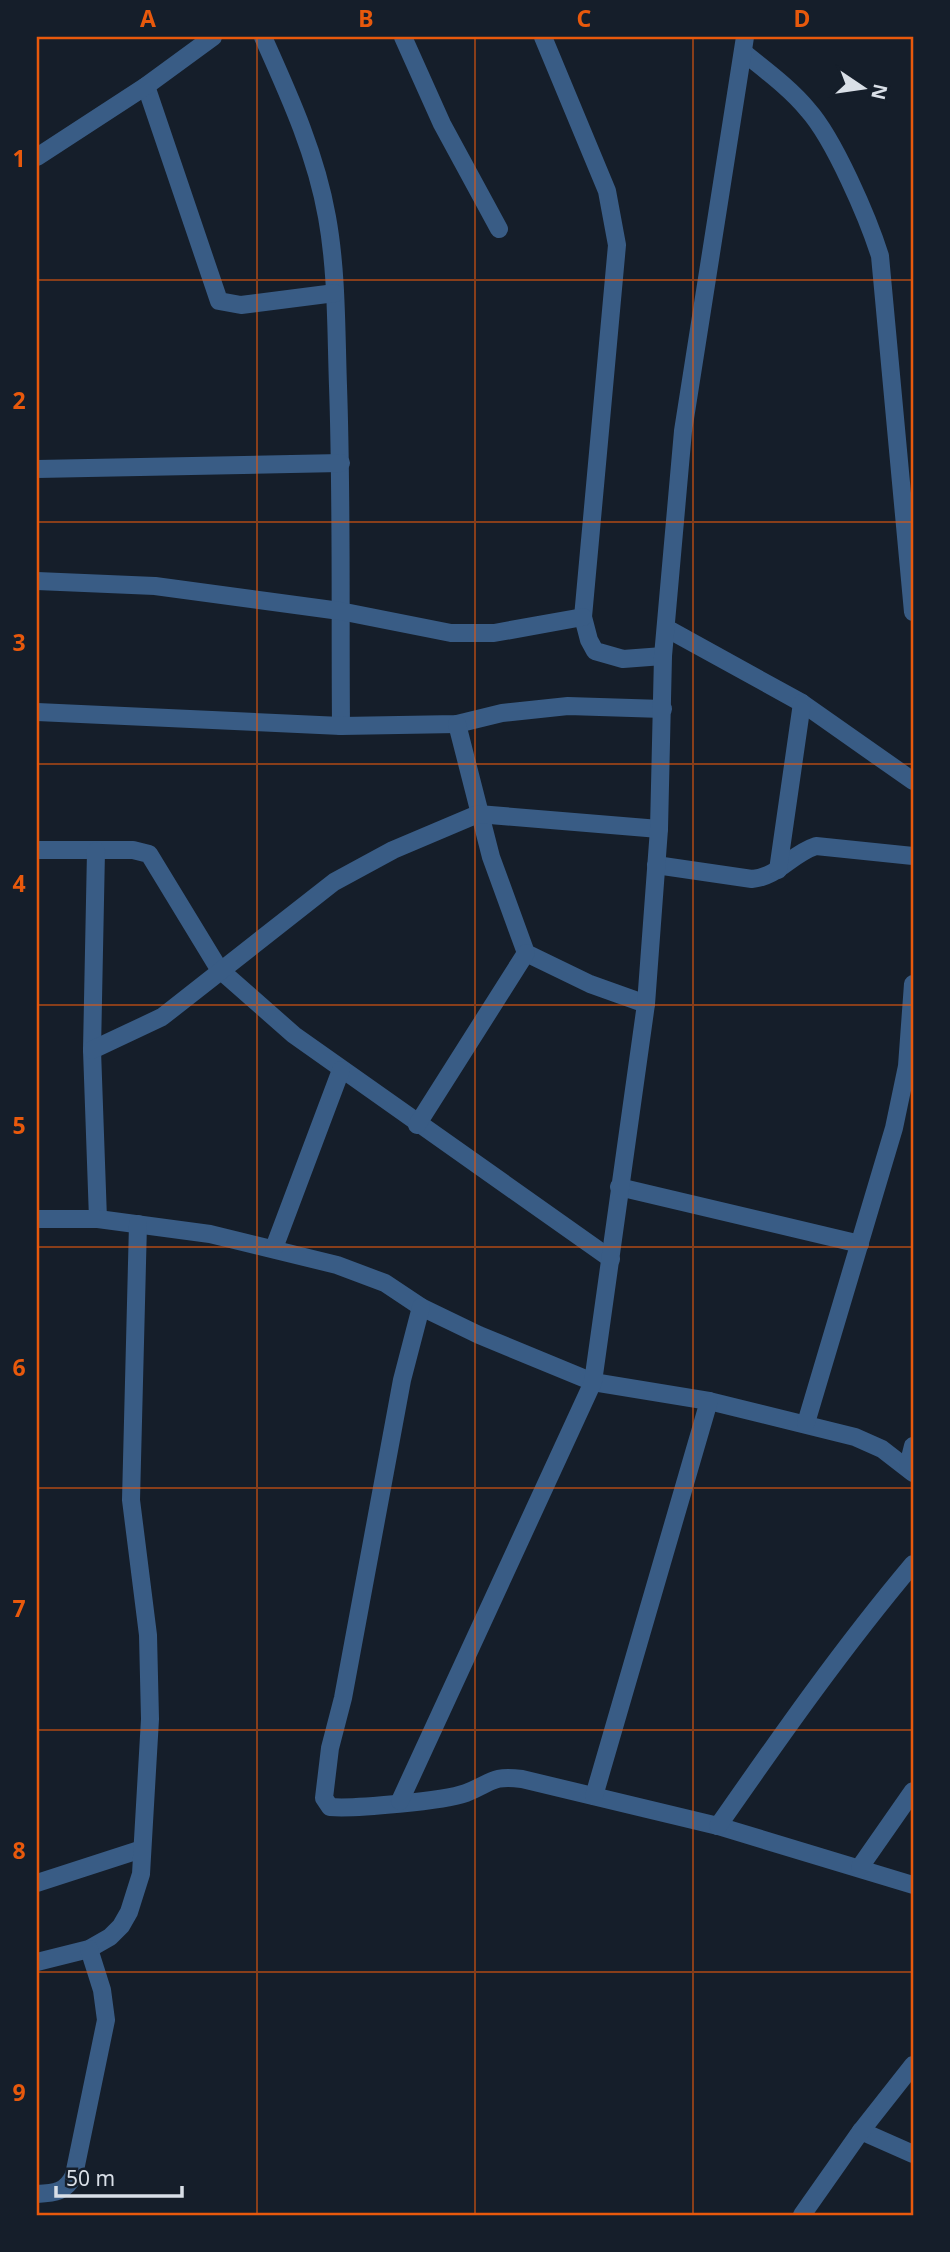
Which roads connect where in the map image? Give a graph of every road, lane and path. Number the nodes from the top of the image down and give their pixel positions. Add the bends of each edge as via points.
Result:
1 (213, 37) edge
2 (263, 37) edge
3 (403, 37) edge
4 (543, 37) edge
5 (744, 44) edge
6 (146, 86) junction
7 (37, 157) edge
8 (499, 229) dead end
9 (335, 293) junction
10 (341, 463) junction
11 (907, 468) edge
12 (37, 469) edge
13 (37, 580) edge
14 (340, 611) junction
15 (913, 612) edge
16 (583, 617) junction
17 (666, 628) junction
18 (663, 656) junction
19 (802, 703) junction
20 (663, 709) junction
21 (37, 712) edge
22 (457, 724) junction
23 (341, 726) junction
24 (913, 781) edge
25 (478, 814) junction
26 (659, 829) junction
27 (37, 850) edge
28 (96, 850) junction
29 (913, 856) edge
30 (656, 864) junction
31 (778, 870) junction
32 (526, 953) junction
33 (219, 969) junction
34 (913, 985) edge
35 (646, 1004) junction
36 (92, 1049) junction
37 (341, 1070) junction
38 (417, 1125) junction
39 (619, 1188) junction
40 (37, 1219) edge
41 (97, 1219) junction
42 (138, 1224) junction
43 (860, 1244) junction
44 (274, 1248) junction
45 (611, 1259) junction
46 (421, 1307) junction
47 (593, 1382) junction
48 (709, 1401) junction
49 (806, 1423) junction
50 (913, 1446) edge
51 (911, 1470) edge
52 (913, 1564) edge
53 (913, 1791) edge
54 (594, 1796) junction
55 (400, 1801) junction
56 (718, 1826) junction
57 (142, 1849) junction
58 (860, 1867) junction
59 (37, 1883) edge
60 (913, 1885) edge
61 (89, 1949) junction
62 (37, 1962) edge
63 (913, 2065) edge
64 (861, 2131) junction
65 (913, 2154) edge
66 (37, 2194) edge
67 (802, 2215) edge

1 - 6 street
2 - 9 street via 298,117 323,200
3 - 8 street via 442,124
4 - 16 street via 607,191 617,246
5 - 11 street via 823,130 873,232 880,256
5 - 17 street via 683,430
6 - 7 street
6 - 9 street via 219,301 241,305
9 - 10 street
10 - 12 street
10 - 14 street
11 - 15 street
13 - 14 street via 155,586
14 - 16 street via 473,634
14 - 23 street
16 - 18 street via 595,651 623,659
17 - 18 street
17 - 19 street
18 - 20 street
19 - 24 street
19 - 31 street
20 - 22 street via 568,706 502,713
20 - 26 street
21 - 23 street
22 - 23 street
22 - 25 street
25 - 26 street
25 - 32 street
25 - 33 street via 352,871
26 - 30 street
27 - 28 street
28 - 33 street via 149,853
28 - 36 street
29 - 31 street via 816,846
30 - 31 street via 751,879 766,878
30 - 35 street
32 - 35 street
32 - 38 street
33 - 36 street via 162,1017
33 - 37 street
34 - 43 street via 902,1092
35 - 39 street
36 - 41 street
37 - 38 street
37 - 44 street
38 - 45 street
39 - 43 street
39 - 45 street
40 - 41 street
41 - 42 street
42 - 44 street
42 - 57 street via 131,1500 148,1635 150,1719
43 - 49 street
44 - 46 street via 363,1272
45 - 47 street
46 - 47 street
46 - 55 street via 402,1380 324,1798 330,1807
47 - 48 street
47 - 55 street
48 - 49 street
48 - 54 street
49 - 51 street via 882,1448
50 - 51 street
52 - 56 street
53 - 58 street
54 - 55 street via 501,1776 466,1793
54 - 56 street
56 - 58 street
57 - 59 street
57 - 61 street via 139,1882 129,1912 110,1937
58 - 60 street
61 - 62 street
61 - 66 street via 106,2020 74,2175 59,2192
63 - 64 street
64 - 65 street
64 - 67 street

